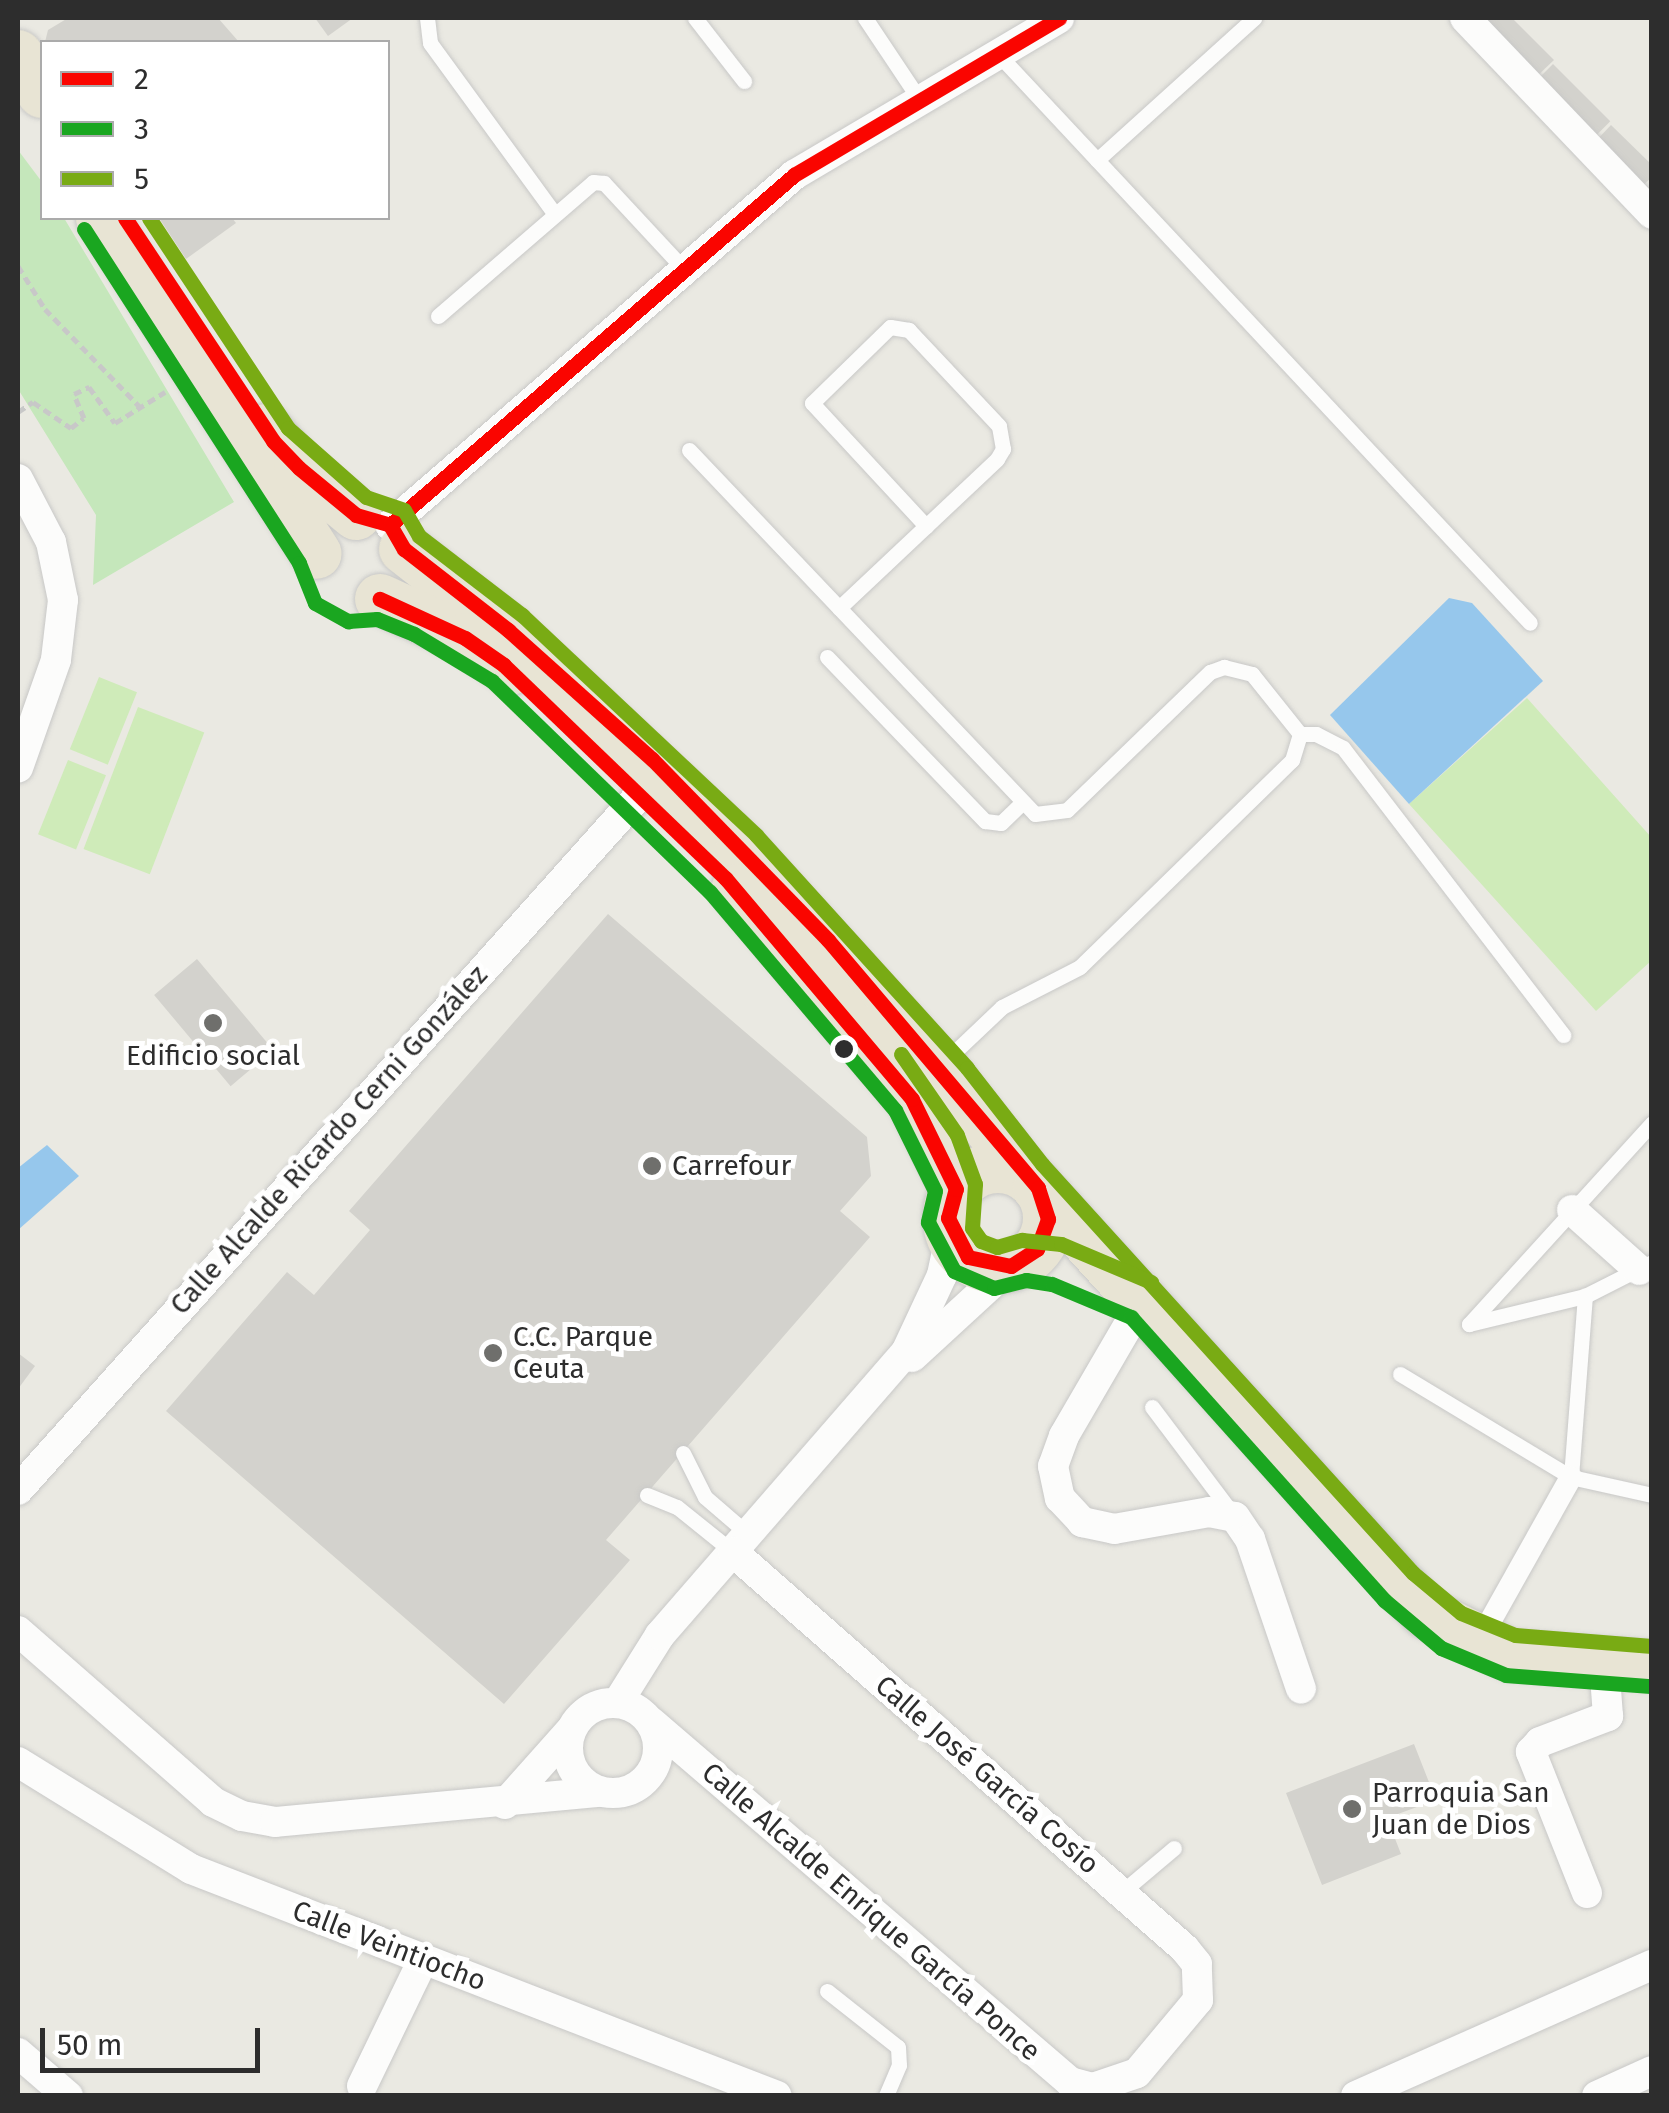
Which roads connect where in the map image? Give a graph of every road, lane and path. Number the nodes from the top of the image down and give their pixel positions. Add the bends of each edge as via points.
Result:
1 (427, 18) edge
2 (695, 18) edge
3 (865, 18) edge
4 (1059, 18) edge
5 (1254, 18) edge
6 (1465, 18) edge
7 (996, 52) junction
8 (18, 55) edge
9 (744, 81) dead end
10 (40, 90) edge
11 (917, 96) junction
12 (18, 107) edge
13 (40, 129) edge
14 (1097, 160) junction
15 (554, 213) junction
16 (1652, 214) edge
17 (102, 220) edge
18 (126, 220) edge
19 (18, 266) edge
20 (682, 268) junction
21 (438, 316) dead end
22 (200, 369) junction
23 (141, 408) junction
24 (18, 412) edge
25 (689, 450) dead end
26 (18, 479) edge
27 (926, 526) junction
28 (383, 529) junction
29 (317, 554) junction
30 (380, 599) junction
31 (839, 608) junction
32 (1530, 623) dead end
33 (827, 657) dead end
34 (1300, 734) junction
35 (18, 768) edge
36 (642, 792) junction
37 (1023, 802) junction
38 (1562, 1034) dead end
39 (939, 1066) junction
40 (1652, 1123) edge
41 (1032, 1182) junction
42 (1572, 1210) junction
43 (954, 1211) junction
44 (1018, 1263) junction
45 (1645, 1266) edge
46 (1584, 1296) junction
47 (1143, 1300) junction
48 (1400, 1374) dead end
49 (880, 1386) junction
50 (1152, 1407) dead end
51 (683, 1452) dead end
52 (1571, 1477) junction
53 (18, 1490) edge
54 (647, 1494) dead end
55 (1652, 1495) edge
56 (1235, 1517) junction
57 (741, 1544) junction
58 (18, 1631) edge
59 (1478, 1643) junction
60 (1628, 1664) edge
61 (1301, 1688) dead end
62 (618, 1702) junction
63 (651, 1722) junction
64 (570, 1732) junction
65 (18, 1762) edge
66 (601, 1792) junction
67 (505, 1804) junction
68 (1174, 1848) dead end
69 (1122, 1892) junction
70 (1587, 1893) dead end
71 (422, 1960) junction
72 (1652, 1965) edge
73 (827, 1991) dead end
74 (1189, 2015) joint
75 (18, 2053) edge
76 (1652, 2071) edge
77 (362, 2086) dead end
78 (68, 2096) edge
79 (776, 2096) edge
80 (886, 2096) edge
81 (1356, 2096) edge
82 (1597, 2096) edge

1 - 15 lane via 430,43
2 - 9 lane
3 - 11 lane
4 - 7 street
5 - 14 lane
6 - 16 street
7 - 11 street
7 - 14 lane
8 - 10 highway
11 - 20 street via 794,175
12 - 13 highway
14 - 32 lane
15 - 20 lane via 584,186 604,183
15 - 21 lane
17 - 22 highway
18 - 28 highway via 274,441
19 - 23 path via 45,309
20 - 28 street
22 - 23 path
22 - 29 highway
23 - 24 path via 115,423 90,387 74,394 84,418 71,428 32,402
25 - 31 lane
26 - 35 street via 51,542 63,600 56,660
27 - 27 lane via 997,458 1004,437 909,330 890,327 812,403
27 - 31 lane
28 - 29 highway via 330,528
28 - 30 highway via 401,578
28 - 39 highway via 652,759 816,927
29 - 30 highway via 322,580 342,598
30 - 36 highway via 438,623 504,664
31 - 37 lane
33 - 37 lane via 984,821 1002,823
34 - 37 lane via 1252,674 1224,667 1210,672 1068,810 1036,814
34 - 38 lane via 1343,748
34 - 39 lane via 1292,760 1080,967 1002,1007
36 - 43 highway via 892,1073 938,1142
36 - 53 street, Calle Alcalde Ricardo Cerni González
39 - 41 highway
40 - 42 lane
41 - 43 highway via 998,1168
41 - 44 highway via 1046,1203 1045,1235
41 - 47 highway
42 - 45 street
42 - 46 lane via 1469,1324
43 - 44 highway via 981,1264
43 - 49 street via 926,1315
44 - 47 highway via 1087,1272
44 - 49 street
45 - 46 lane
46 - 52 lane
47 - 56 street via 1064,1436 1053,1466 1060,1498 1082,1522 1114,1529 1209,1512
47 - 59 highway via 1399,1587 1426,1613
48 - 52 lane
49 - 57 street
50 - 56 lane
51 - 57 lane via 694,1484
52 - 55 lane
52 - 59 street
54 - 57 lane
56 - 61 street via 1250,1539
57 - 62 street via 660,1635
57 - 69 street, Calle José García Cosío
58 - 67 street via 213,1802 242,1816 275,1822
59 - 60 highway via 1510,1655
60 - 70 street via 1608,1716 1540,1742 1531,1752
62 - 63 street
62 - 64 street via 589,1708
63 - 66 street via 658,1737 654,1768 632,1789
63 - 74 street, Calle Alcalde Enrique García Ponce via 1070,2082 1093,2088 1127,2079
64 - 66 street via 569,1762
64 - 67 street
65 - 71 street, Calle Veintiocho via 191,1868
66 - 67 street
68 - 69 lane
69 - 74 street, Calle José García Cosío via 1197,1964 1202,1982
71 - 77 street
71 - 79 street, Calle Veintiocho
72 - 81 street
73 - 80 lane via 898,2048 899,2065
75 - 78 street
76 - 82 street

